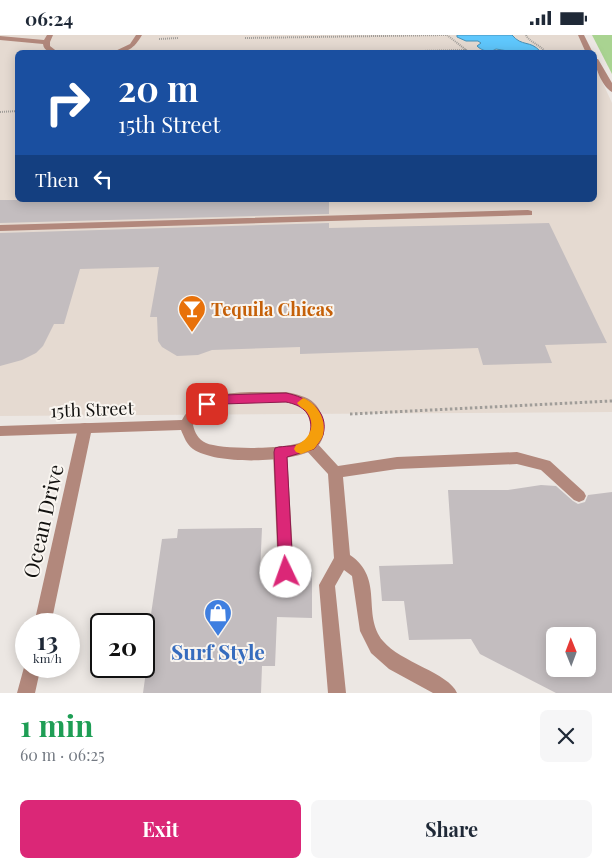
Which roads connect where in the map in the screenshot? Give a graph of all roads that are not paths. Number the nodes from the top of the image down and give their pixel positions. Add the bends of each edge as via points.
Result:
1 (139, 35) edge
2 (581, 35) edge
3 (0, 38) edge
4 (48, 38) edge
5 (52, 50) edge
6 (121, 50) edge
7 (588, 50) edge
8 (597, 64) edge
9 (612, 90) edge
10 (528, 213) dead end
11 (0, 229) edge
12 (186, 425) junction
13 (85, 428) junction
14 (0, 431) edge
15 (310, 445) junction
16 (280, 452) junction
17 (334, 472) junction
18 (579, 496) dead end
19 (342, 559) junction
20 (286, 572) dead end
21 (44, 613) edge
22 (29, 678) edge
23 (26, 693) edge
24 (336, 693) edge
25 (448, 693) edge

1 - 6 street via 133,45
2 - 7 street
3 - 4 street
4 - 5 street via 48,47
8 - 9 street
10 - 11 street
12 - 13 street, 15th Street
12 - 15 street via 194,412 223,399 286,397 310,407 317,419 317,435
12 - 16 street via 190,438 201,447 223,453
13 - 14 street, 15th Street
13 - 21 street, Ocean Drive
15 - 16 street
15 - 17 street
16 - 20 street
17 - 18 street via 397,463 517,458 545,465
17 - 19 street
19 - 24 street via 326,585
19 - 25 street via 359,573 371,638 383,653
22 - 23 street

